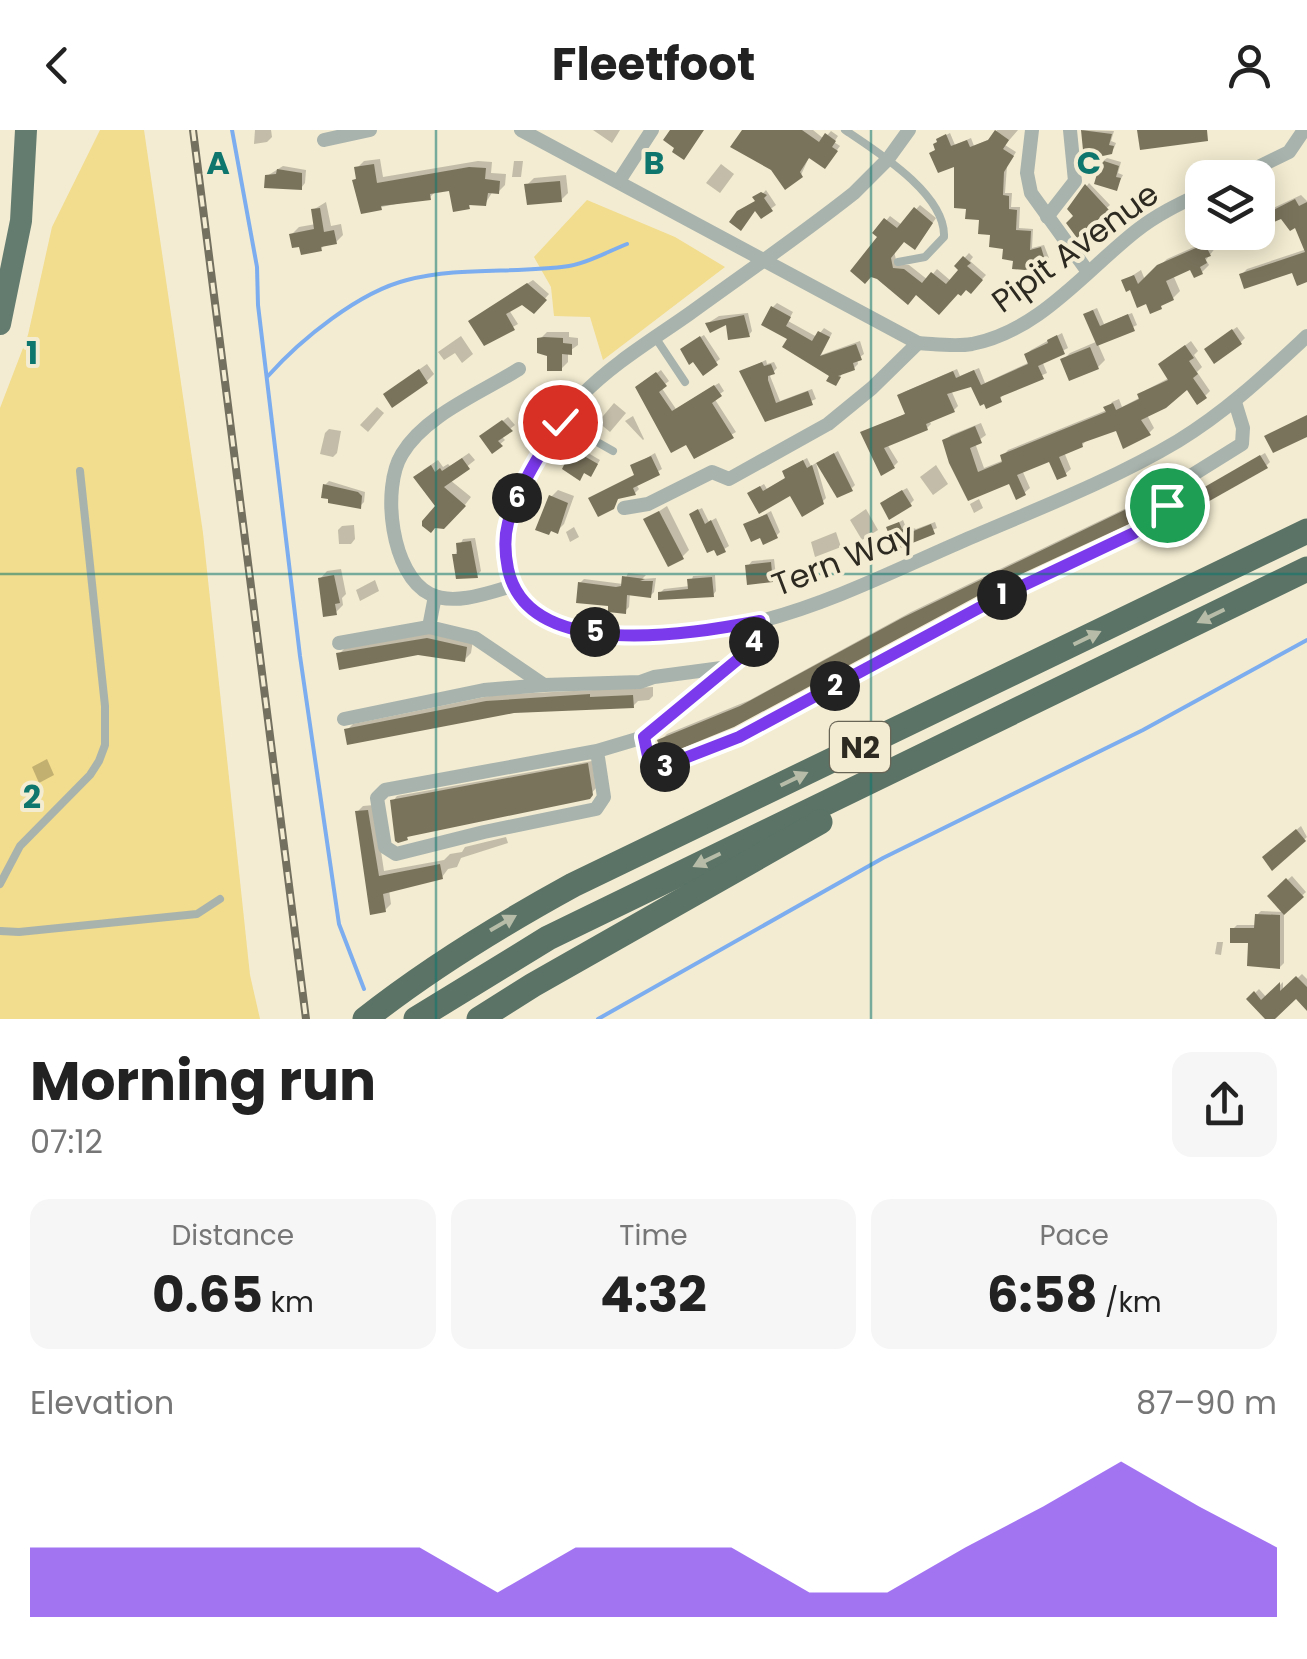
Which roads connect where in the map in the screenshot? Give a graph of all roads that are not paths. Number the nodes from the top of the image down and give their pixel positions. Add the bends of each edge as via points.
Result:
1 (26, 130) edge
2 (370, 130) edge
3 (521, 130) edge
4 (652, 130) edge
5 (845, 130) edge
6 (909, 130) edge
7 (1032, 130) edge
8 (1070, 130) edge
9 (1304, 130) edge
10 (324, 140) dead end
11 (888, 160) junction
12 (1272, 160) edge
13 (619, 181) junction
14 (1185, 202) edge
15 (1047, 217) junction
16 (760, 261) junction
17 (898, 262) dead end
18 (1088, 272) junction
19 (0, 324) edge
20 (1307, 336) edge
21 (655, 337) junction
22 (918, 343) junction
23 (518, 370) dead end
24 (685, 382) dead end
25 (1235, 402) junction
26 (560, 422) junction
27 (614, 450) dead end
28 (80, 470) dead end
29 (624, 508) dead end
30 (1307, 531) edge
31 (1307, 569) edge
32 (512, 586) junction
33 (435, 596) junction
34 (760, 621) junction
35 (429, 626) junction
36 (338, 643) dead end
37 (730, 667) junction
38 (544, 686) junction
39 (1046, 695) junction
40 (344, 718) dead end
41 (644, 737) junction
42 (597, 752) junction
43 (0, 884) edge
44 (220, 899) dead end
45 (0, 931) edge
46 (421, 975) junction
47 (344, 1019) edge
48 (365, 1019) edge
49 (416, 1019) edge
50 (480, 1019) edge

1 - 19 highway via 21,221
2 - 10 street
3 - 13 street, Pipit Avenue
4 - 13 street
5 - 11 lane
6 - 11 street
7 - 15 street via 1028,184
8 - 15 street via 1075,182
9 - 12 street via 1288,152
11 - 16 street via 854,194
11 - 17 lane via 928,197 946,233 925,256
13 - 16 street, Pipit Avenue
14 - 18 street, Pipit Avenue via 1155,217
15 - 18 street
16 - 21 street
16 - 22 street, Pipit Avenue
18 - 22 street, Pipit Avenue via 1012,331 969,345
20 - 25 street, Tern Way
21 - 24 lane
21 - 26 street via 602,377
22 - 29 street via 828,424 729,479 712,472 648,504
23 - 33 street via 440,418 400,457 393,505 400,558 417,584
25 - 34 street, Tern Way via 1100,481 825,600
25 - 41 street via 1242,444 1181,482 1158,515 1134,533 708,750 656,768
26 - 27 lane
26 - 32 street via 507,528
28 - 43 lane via 105,745 90,775 20,846
46 -> 30 highway, N2 via 573,885
31 -> 39 highway, N2
32 - 33 street
32 - 34 street, Tern Way via 537,615 584,632 666,632
33 - 35 street
34 - 37 street via 757,638
35 - 36 street
35 - 38 street via 475,638
37 - 38 street via 640,682
37 - 41 street
38 - 40 street via 484,690
39 -> 49 highway, N2 via 548,938
39 - 50 highway
41 - 42 street
42 - 42 street via 604,797 596,809 396,854 385,846 378,798 385,790
44 - 45 lane via 197,914
46 - 47 highway
46 - 48 highway, N2

